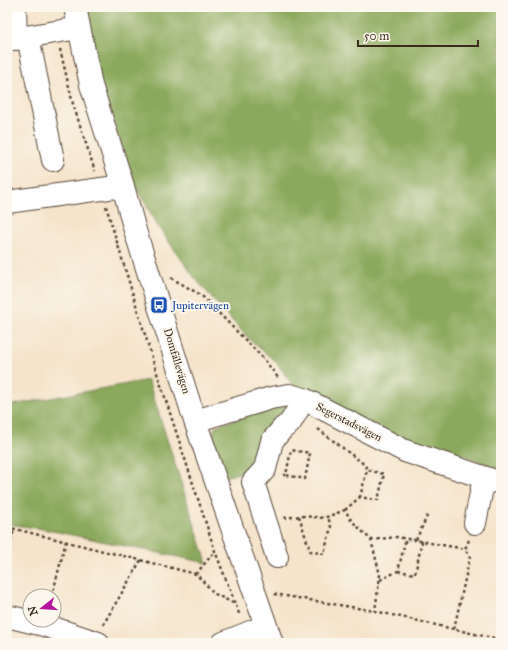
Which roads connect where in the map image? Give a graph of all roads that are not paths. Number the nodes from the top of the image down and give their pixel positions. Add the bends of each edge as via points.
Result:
1 (14, 7) edge
2 (75, 7) edge
3 (78, 28) junction
4 (17, 39) edge
5 (53, 160) dead end
6 (123, 186) junction
7 (7, 202) edge
8 (296, 402) junction
9 (195, 420) junction
10 (493, 480) edge
11 (475, 523) road end
12 (277, 557) dead end
13 (7, 616) edge
14 (261, 634) edge
15 (96, 642) edge
16 (223, 643) edge

1 - 4 street
2 - 3 street, Domfällevägen
3 - 4 street
3 - 6 street, Domfällevägen via 90,85
4 - 5 street
6 - 7 street
6 - 9 street, Domfällevägen
8 - 9 street via 271,398
8 - 10 street, Segerstadsvägen via 405,451
8 - 12 street via 272,441 262,471 253,482
9 - 14 street, Domfällevägen
10 - 11 street
13 - 15 street
14 - 16 street

